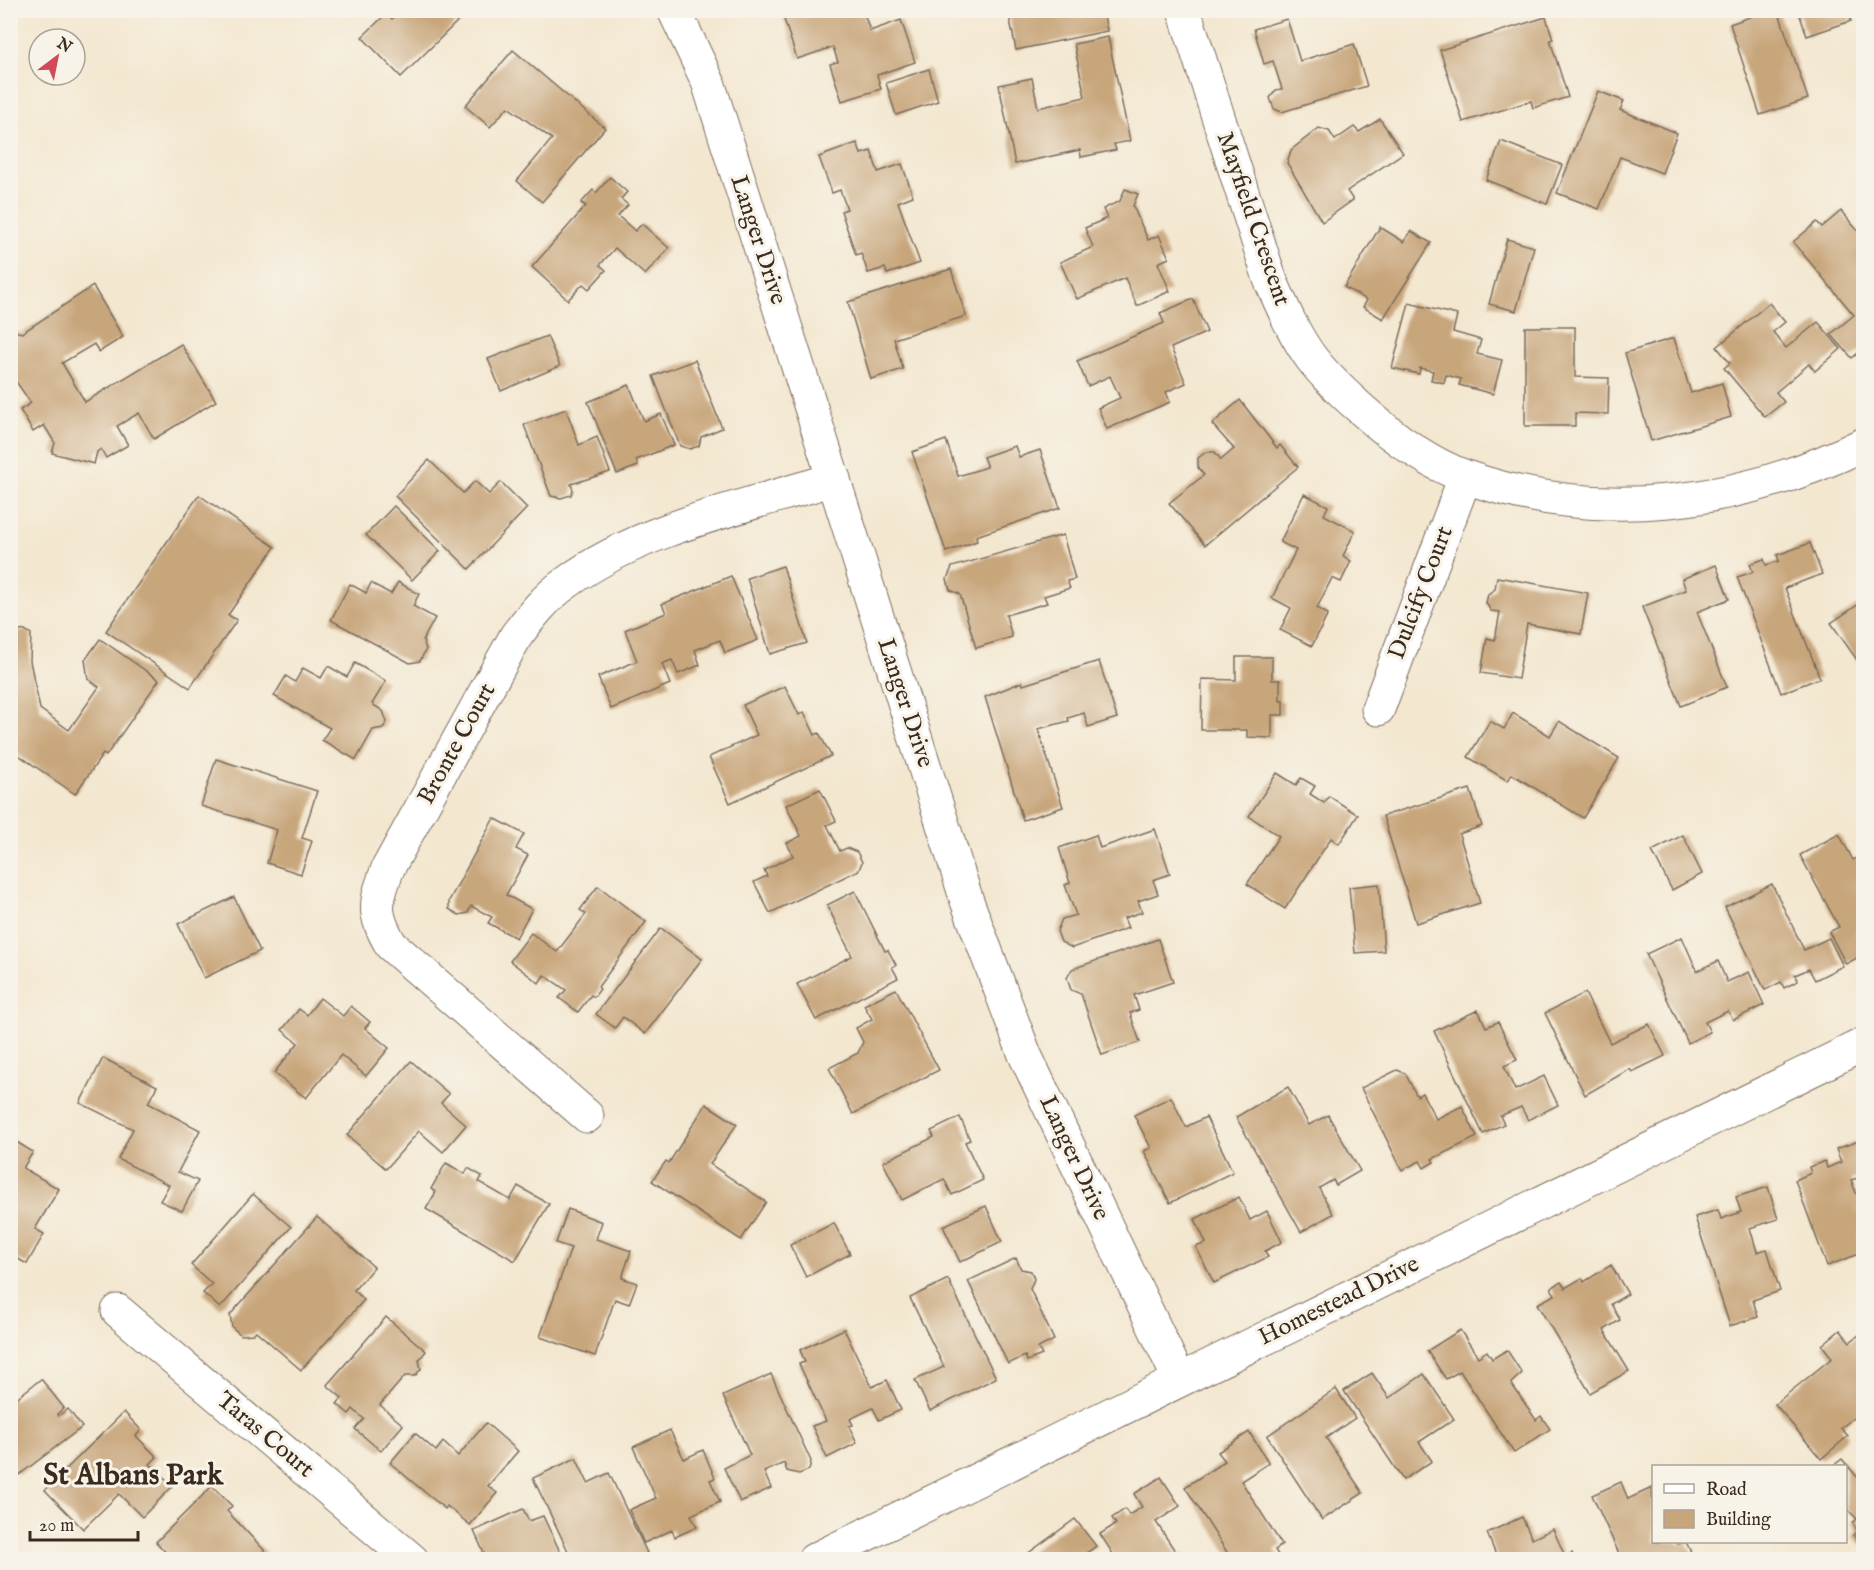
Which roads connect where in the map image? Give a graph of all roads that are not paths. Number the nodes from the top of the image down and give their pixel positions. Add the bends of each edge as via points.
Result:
1 (674, 10) edge
2 (1184, 10) edge
3 (1863, 444) edge
4 (1465, 477) junction
5 (834, 479) junction
6 (1378, 710) dead end
7 (1863, 1044) edge
8 (587, 1116) dead end
9 (118, 1311) dead end
10 (1179, 1379) junction
11 (412, 1560) edge
12 (814, 1560) edge

1 - 5 street, Langer Drive via 708,82
2 - 4 street, Mayfield Crescent via 1270,279 1289,321 1312,359 1342,392 1385,430
3 - 4 street, Mayfield Crescent via 1781,479 1723,495 1660,504 1587,503 1523,493
4 - 6 street, Dulcify Court
5 - 8 street, Bronte Court via 633,545 565,583 516,636 388,868 378,897 378,923 391,945
5 - 10 street, Langer Drive via 991,967 1025,1055
7 - 10 street, Homestead Drive
9 - 11 street, Taras Court
10 - 12 street, Homestead Drive

